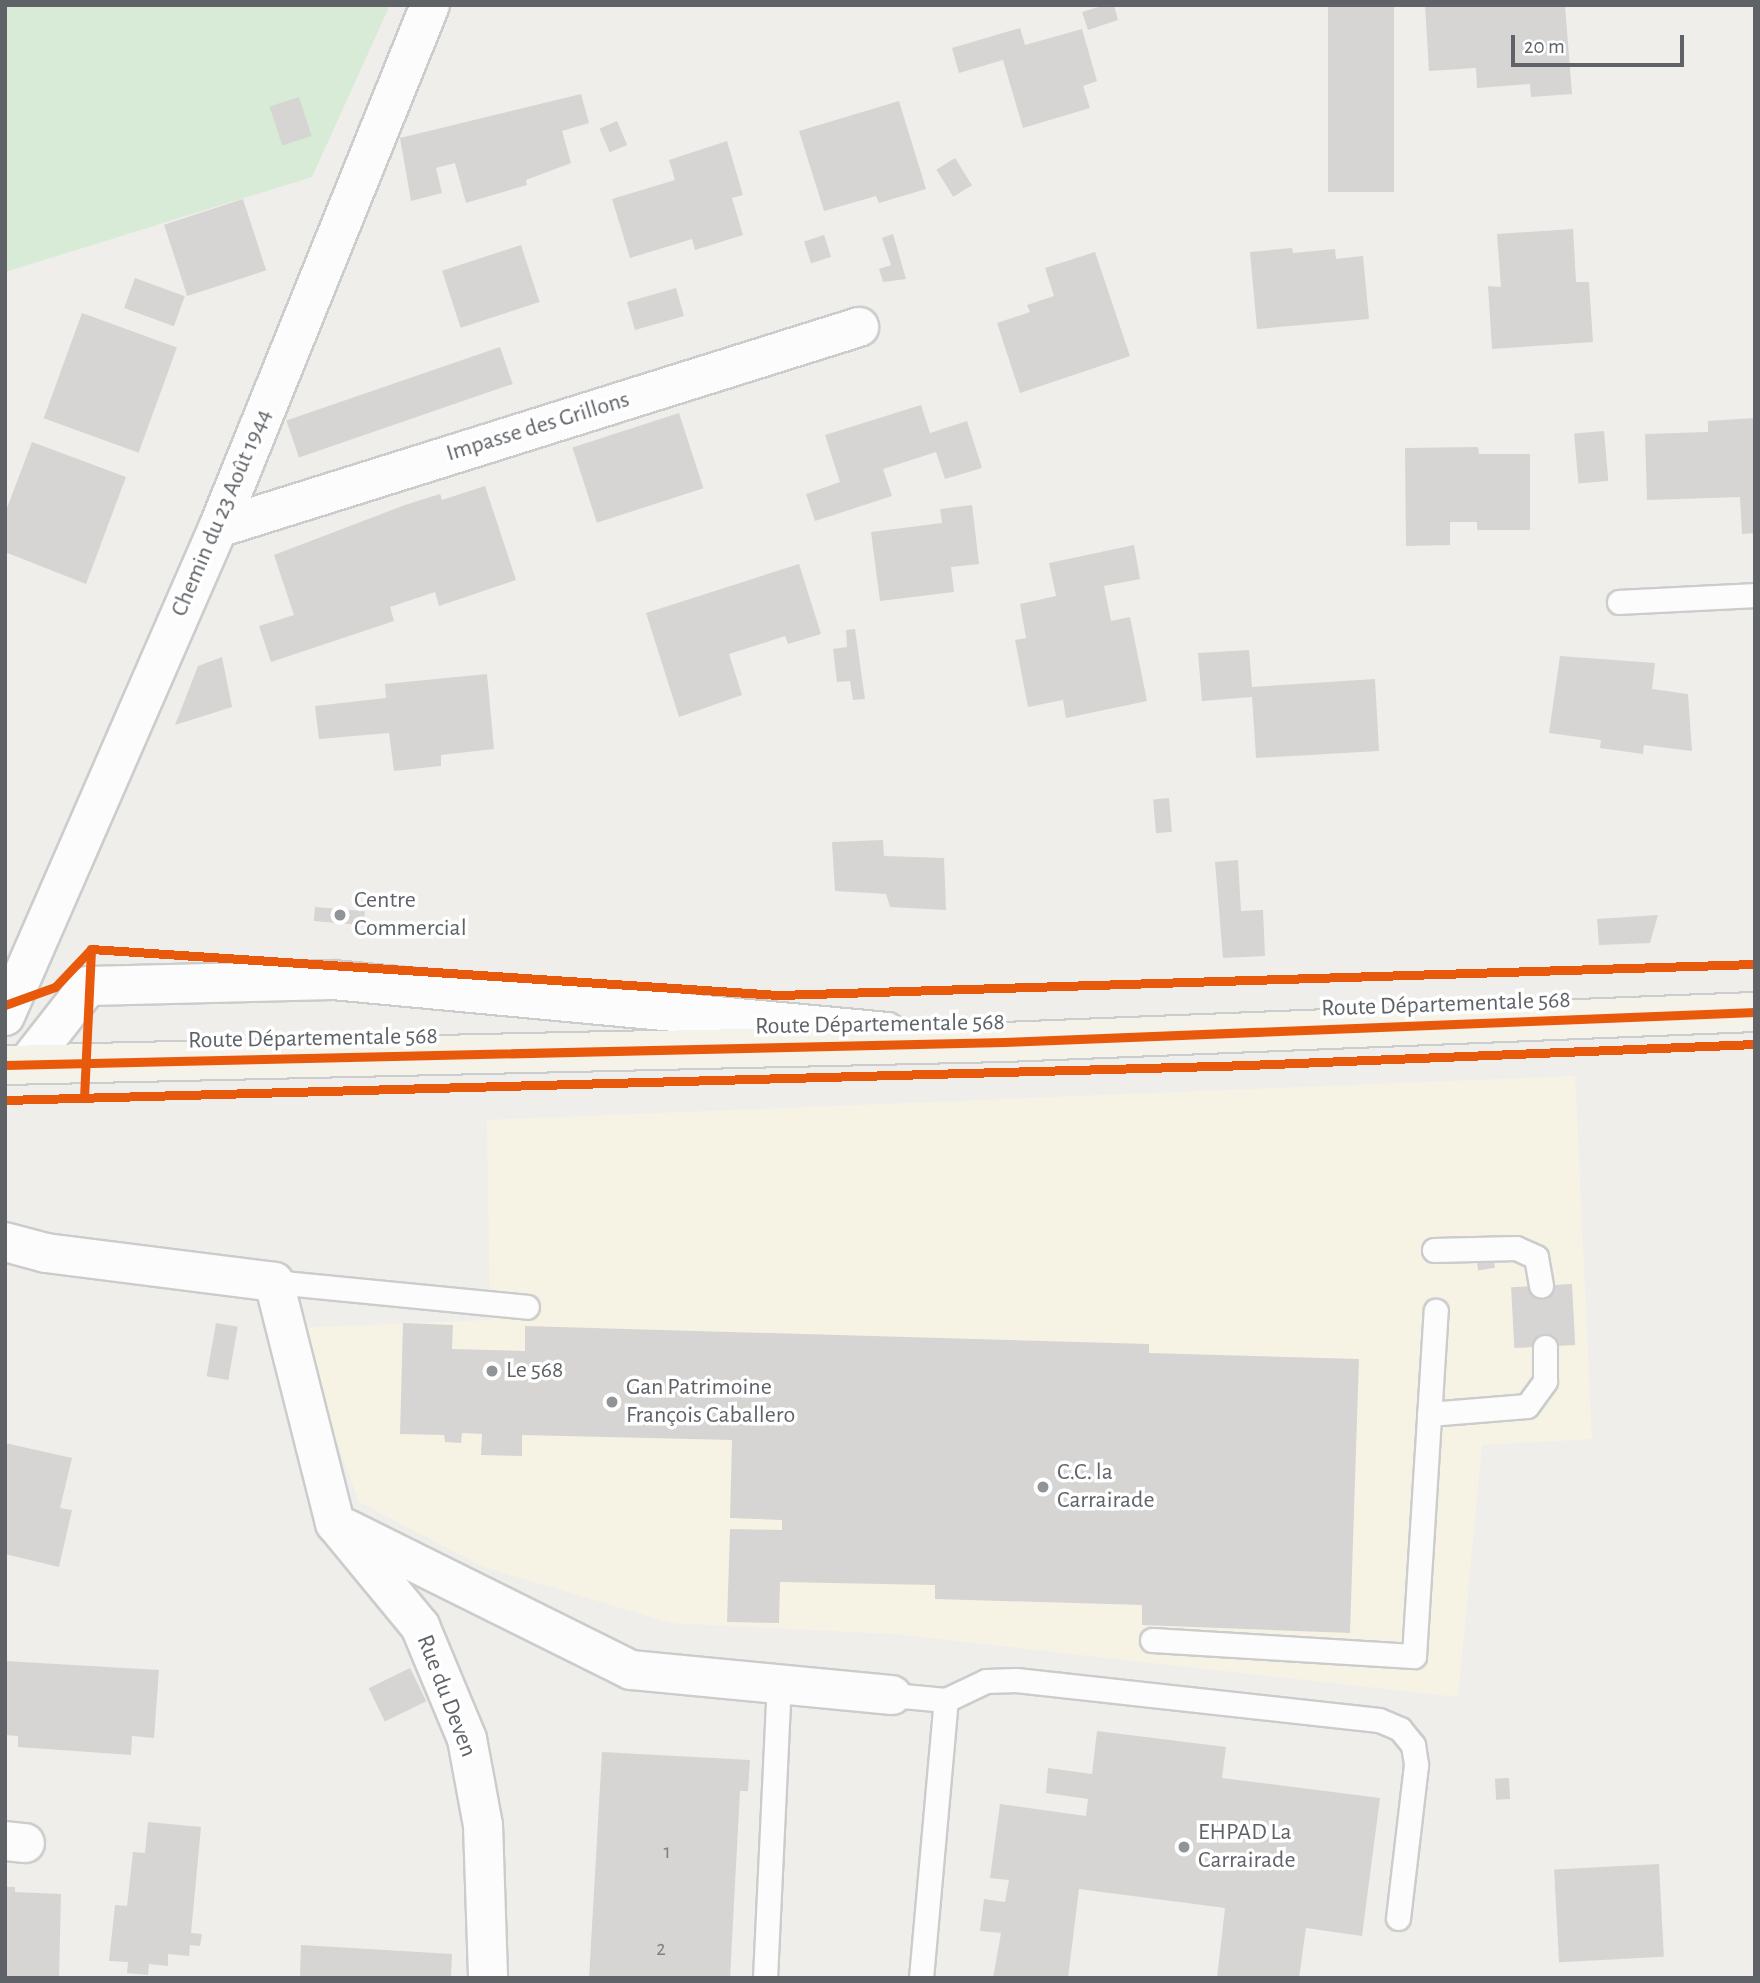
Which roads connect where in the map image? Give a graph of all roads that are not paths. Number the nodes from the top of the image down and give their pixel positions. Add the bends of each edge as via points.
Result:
1 (429, 5) edge
2 (859, 327) dead end
3 (218, 528) junction
4 (1755, 595) edge
5 (1619, 602) dead end
6 (1755, 1012) edge
7 (5, 1016) edge
8 (1004, 1042) junction
9 (16, 1065) edge
10 (5, 1241) edge
11 (1434, 1250) dead end
12 (274, 1282) junction
13 (1542, 1286) dead end
14 (527, 1307) dead end
15 (1436, 1311) dead end
16 (1545, 1347) dead end
17 (1429, 1414) junction
18 (335, 1523) junction
19 (1152, 1640) dead end
20 (779, 1685) junction
21 (892, 1695) joint
22 (946, 1700) junction
23 (1398, 1918) dead end
24 (488, 1978) edge
25 (765, 1978) edge
26 (921, 1978) edge

1 - 3 street, Chemin du 23 Août 1944
2 - 3 street, Impasse des Grillons
3 - 7 street, Chemin du 23 Août 1944
4 - 5 lane
6 - 8 main road, Route Départementale 568
8 - 9 main road, Route Départementale 568
8 - 9 street via 333,980 88,986
10 - 12 street via 46,1253
11 - 13 lane via 1516,1248 1536,1257
12 - 14 lane
12 - 18 street, Rue du Deven
15 - 17 lane
16 - 17 lane via 1545,1381 1527,1406
17 - 19 lane via 1414,1656
18 - 20 street via 631,1670
18 - 24 street, Rue du Deven via 420,1626 467,1739 483,1825
20 - 21 street
20 - 25 lane
21 - 22 lane
22 - 23 lane via 985,1681 1016,1680 1379,1720 1401,1729 1413,1745 1416,1765
22 - 26 lane

